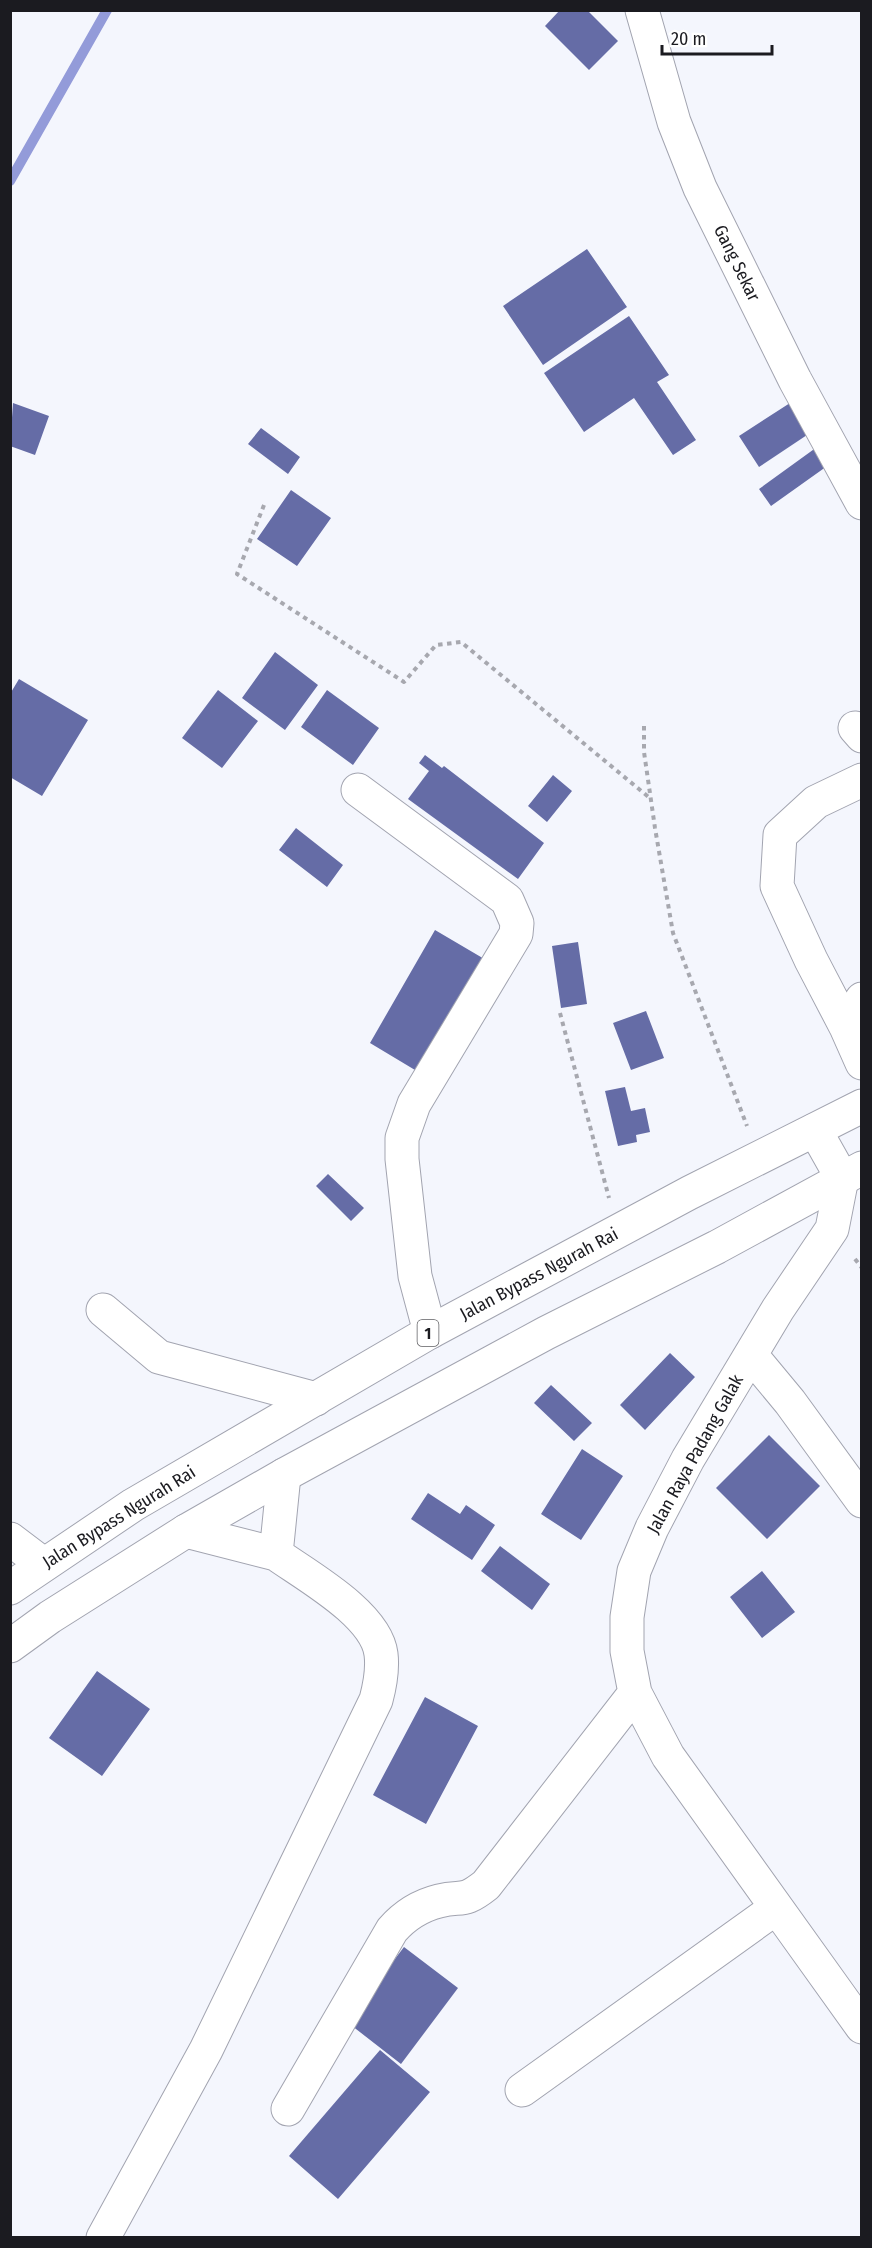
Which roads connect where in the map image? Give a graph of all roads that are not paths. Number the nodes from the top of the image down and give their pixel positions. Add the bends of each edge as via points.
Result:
1 (642, 10) edge
2 (861, 503) edge
3 (861, 780) edge
4 (358, 790) dead end
5 (861, 999) edge
6 (846, 1027) junction
7 (861, 1063) edge
8 (861, 1106) edge
9 (815, 1130) junction
10 (852, 1173) edge
11 (103, 1310) dead end
12 (430, 1332) junction
13 (751, 1355) junction
14 (316, 1399) junction
15 (284, 1475) junction
16 (861, 1501) edge
17 (186, 1531) junction
18 (10, 1539) edge
19 (276, 1554) junction
20 (43, 1564) junction
21 (10, 1588) edge
22 (10, 1646) edge
23 (635, 1693) junction
24 (776, 1908) junction
25 (861, 2026) edge
26 (522, 2090) dead end
27 (288, 2109) dead end
28 (104, 2238) edge

1 - 2 main road, Gang Sekar via 674,122 700,188
3 - 6 main road via 816,802 780,835 777,886
4 - 12 main road via 507,900 517,923 516,934 414,1104 402,1138 416,1276
5 - 6 main road
6 - 7 main road
8 - 9 main road, Jalan Bypass Ngurah Rai / 1
9 - 10 main road
9 - 12 main road, Jalan Bypass Ngurah Rai / 1
10 - 13 main road, Jalan Raya Padang Galak via 832,1229
10 - 15 main road
11 - 14 main road via 159,1357
12 - 14 main road, Jalan Bypass Ngurah Rai / 1
13 - 16 main road
13 - 23 main road, Jalan Raya Padang Galak via 688,1459 634,1571 627,1651
14 - 20 main road, Jalan Bypass Ngurah Rai / 1 via 133,1505
15 - 17 main road
15 - 19 main road
17 - 19 main road
17 - 22 main road
18 - 20 main road
19 - 28 main road via 346,1603 364,1622 381,1652 376,1700 206,2050
20 - 21 main road, Jalan Bypass Ngurah Rai / 1
23 - 24 main road, Jalan Raya Padang Galak via 668,1756
23 - 27 main road via 486,1885 463,1900 441,1900 421,1907 403,1917 392,1930
24 - 25 main road, Jalan Raya Padang Galak
24 - 26 main road

